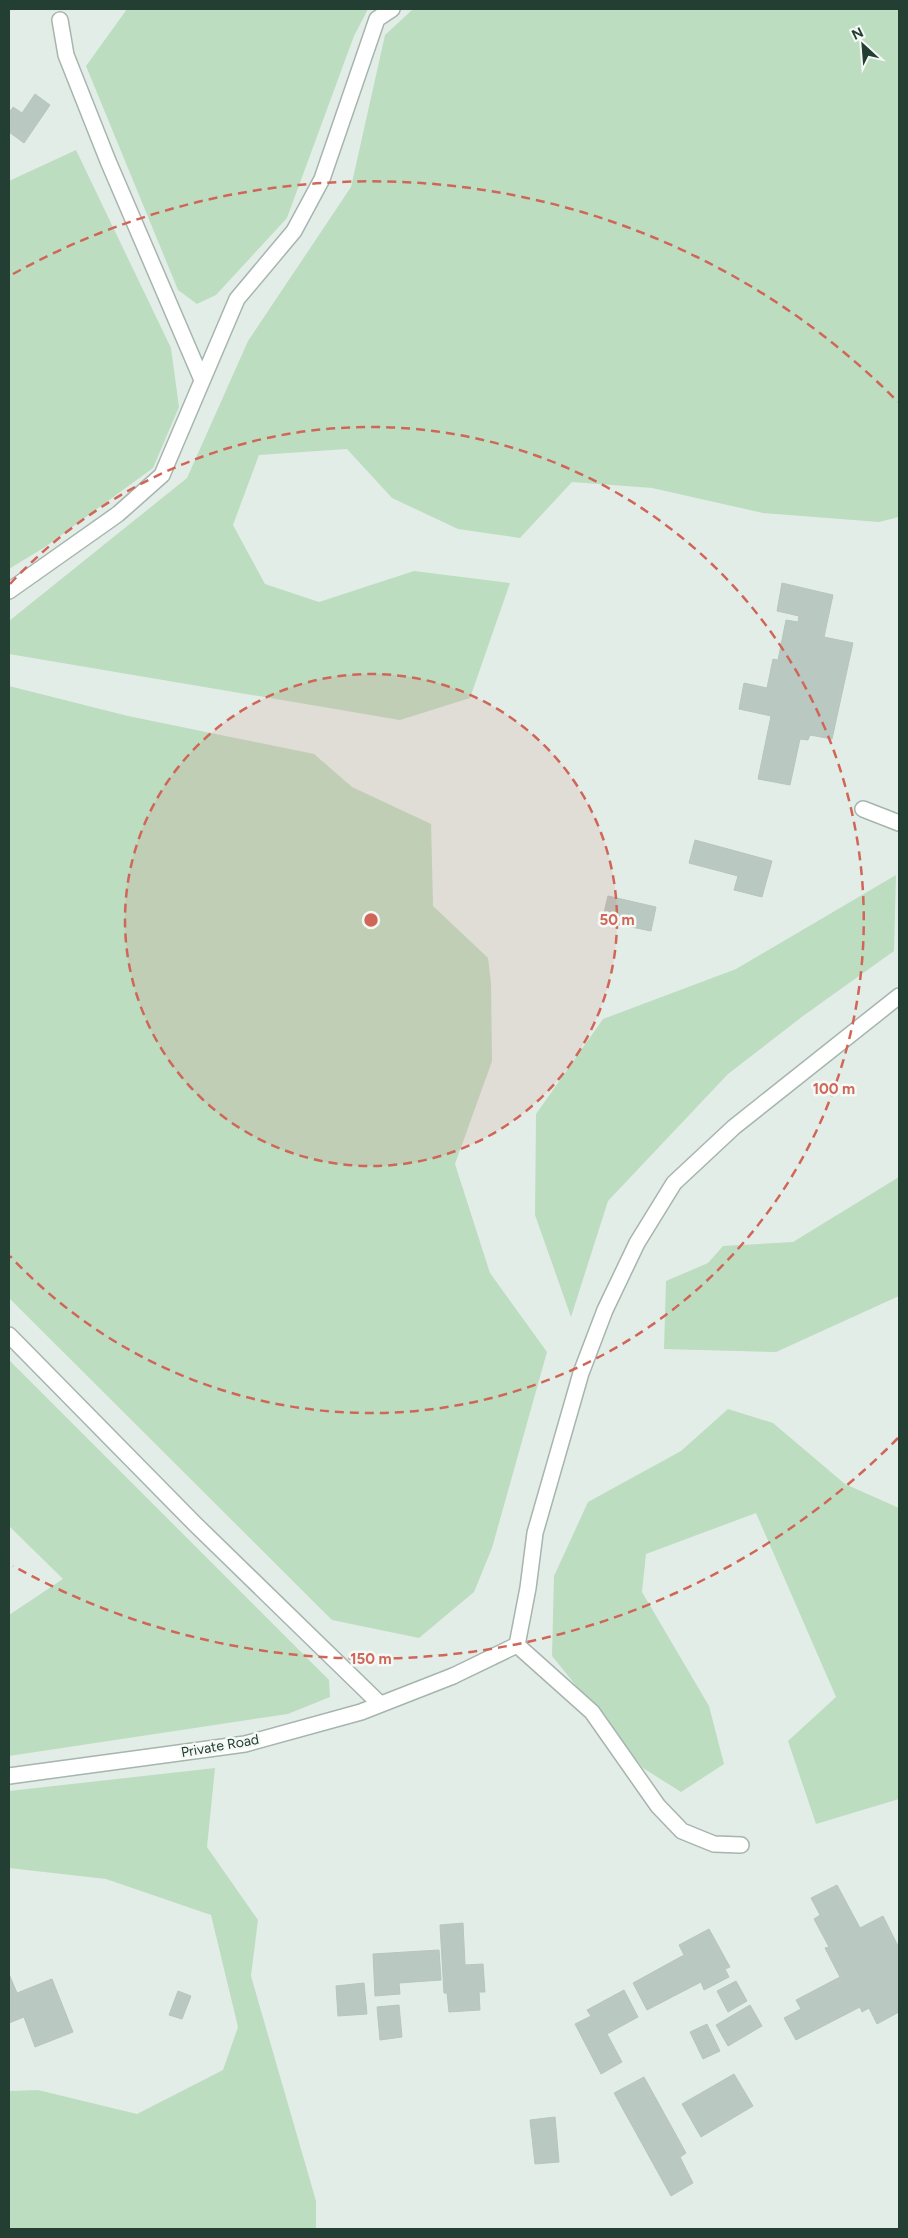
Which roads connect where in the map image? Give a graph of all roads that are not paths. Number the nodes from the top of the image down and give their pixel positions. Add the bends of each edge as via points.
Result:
1 (392, 9) edge
2 (60, 20) dead end
3 (202, 380) junction
4 (9, 591) edge
5 (862, 809) dead end
6 (899, 823) edge
7 (899, 996) edge
8 (9, 1335) edge
9 (517, 1646) junction
10 (380, 1704) junction
11 (9, 1776) edge
12 (741, 1845) dead end

1 - 3 street via 378,19 322,179 294,230 237,299
2 - 3 street via 66,55
3 - 4 street via 162,475 118,514
5 - 6 street
7 - 9 street via 734,1127 680,1176 637,1242 605,1310 582,1373 535,1532
8 - 10 street via 196,1525
9 - 10 street, Private Road via 453,1676
9 - 12 street via 592,1712 658,1806 682,1831 714,1844
10 - 11 street, Private Road via 245,1744

